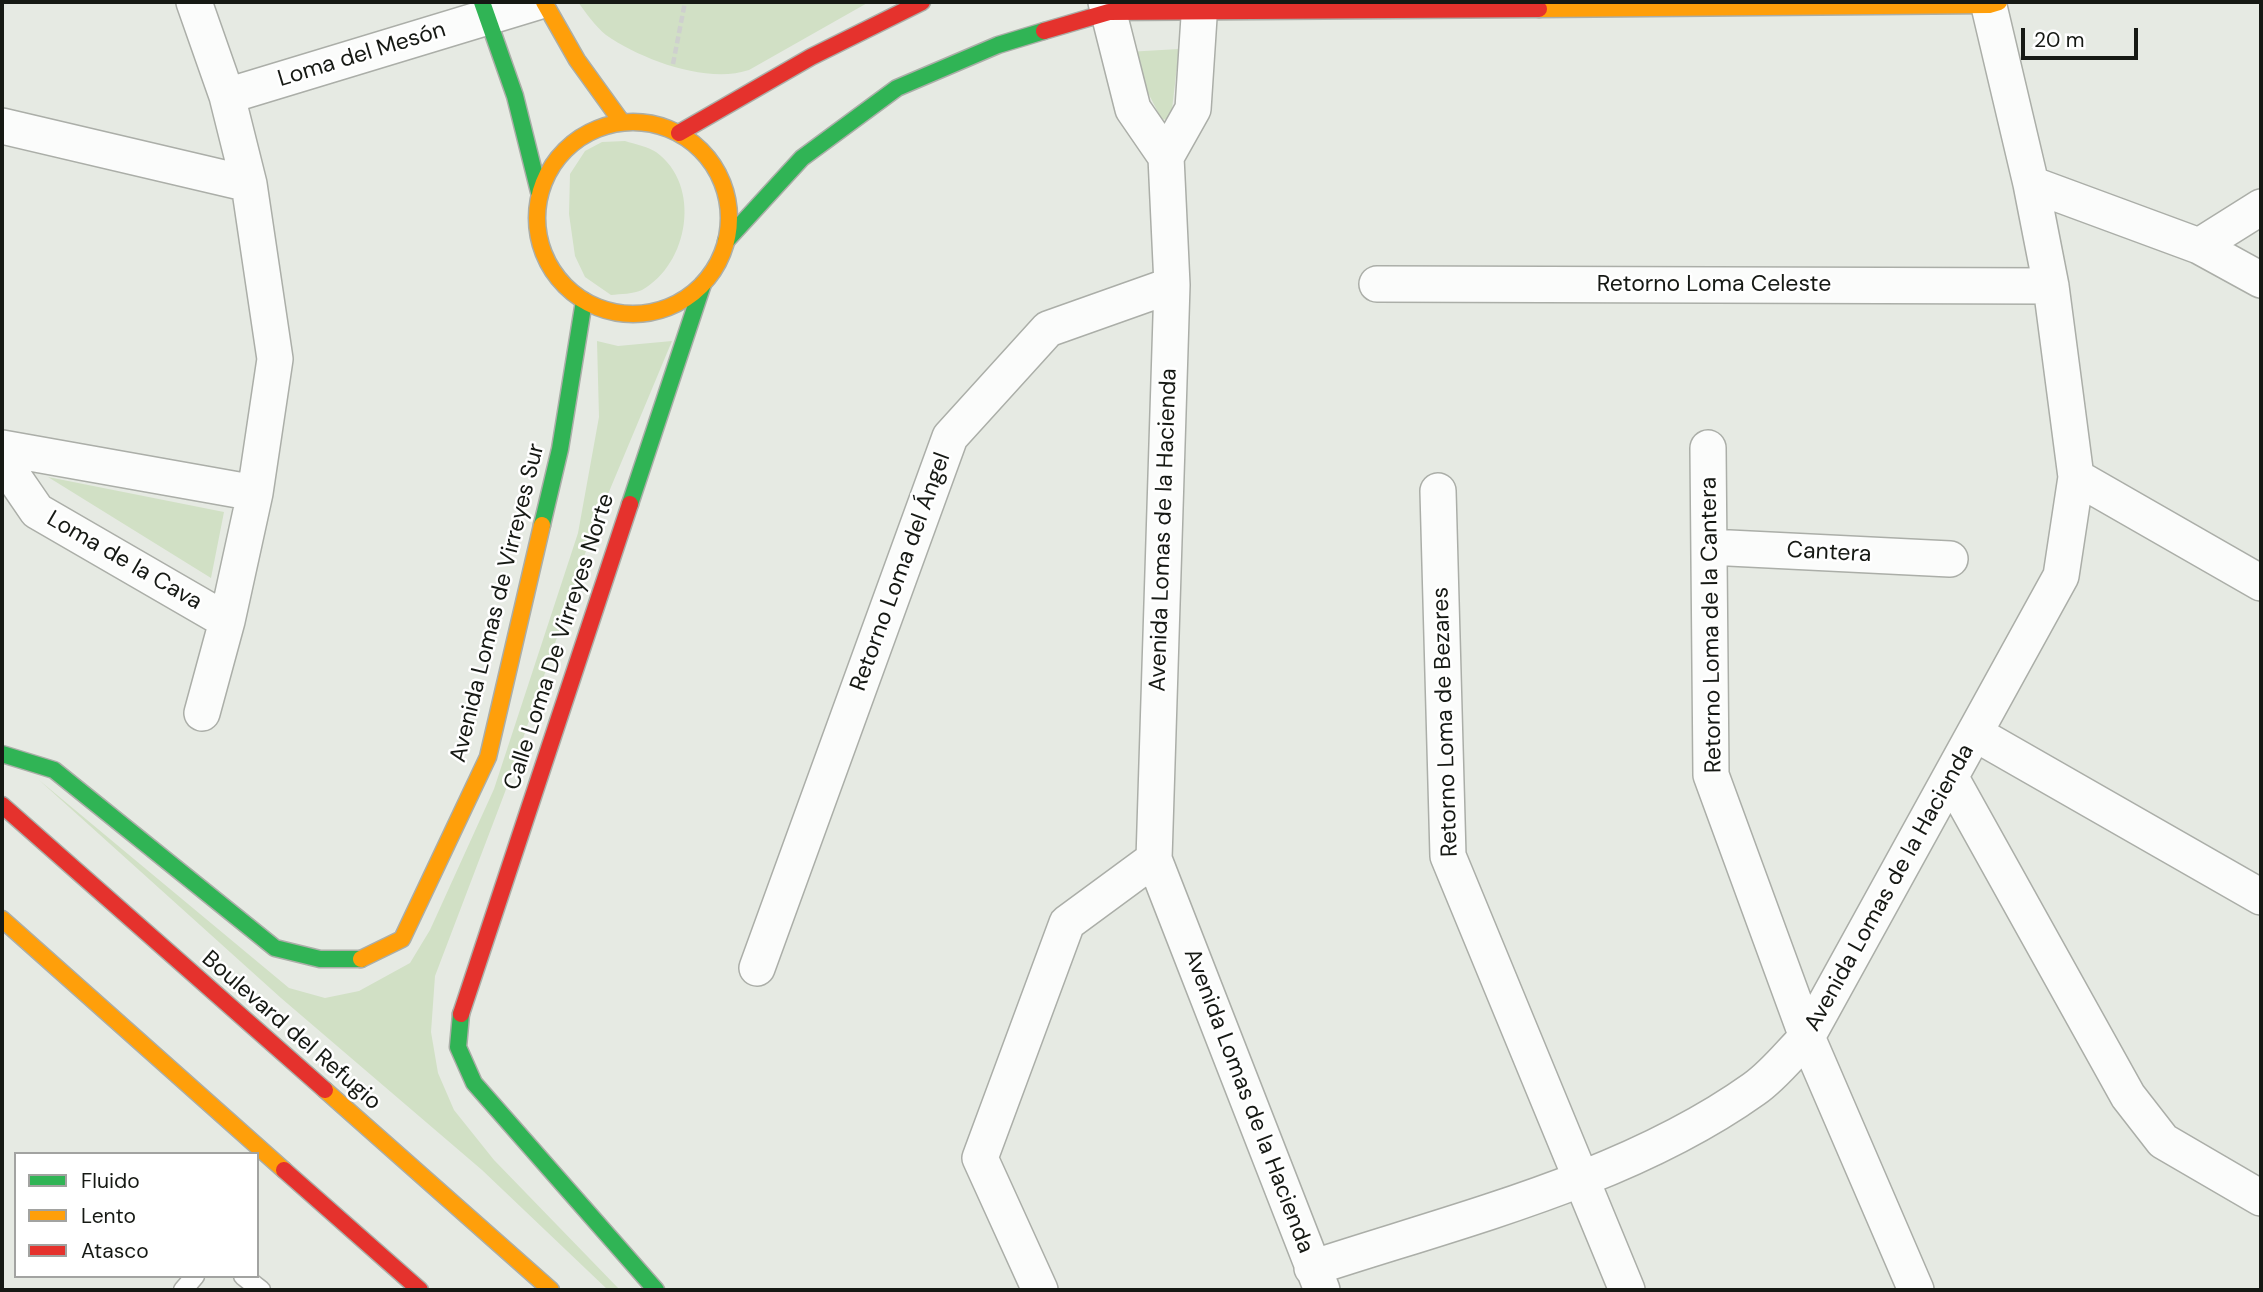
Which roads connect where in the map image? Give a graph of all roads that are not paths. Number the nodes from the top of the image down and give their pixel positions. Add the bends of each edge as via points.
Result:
1 (194, 2) edge
2 (537, 2) edge
3 (544, 2) edge
4 (922, 2) edge
5 (1992, 3) edge
6 (1108, 7) edge
7 (1200, 7) edge
8 (485, 9) edge
9 (227, 96) junction
10 (621, 121) junction
11 (2, 127) edge
12 (680, 133) junction
13 (1166, 158) junction
14 (249, 184) junction
15 (2031, 184) junction
16 (539, 192) junction
17 (2261, 207) edge
18 (726, 241) junction
19 (2199, 246) junction
20 (2261, 281) edge
21 (703, 284) junction
22 (1377, 284) dead end
23 (1172, 285) junction
24 (2051, 285) junction
25 (584, 301) junction
26 (2, 448) edge
27 (1708, 448) dead end
28 (2, 460) edge
29 (2076, 477) junction
30 (1438, 491) dead end
31 (255, 493) junction
32 (1709, 547) junction
33 (1950, 559) dead end
34 (2261, 583) edge
35 (228, 621) junction
36 (202, 713) dead end
37 (2, 734) edge
38 (1976, 734) junction
39 (5, 755) edge
40 (1951, 778) junction
41 (2, 805) edge
42 (1154, 859) junction
43 (2261, 897) edge
44 (2, 919) edge
45 (757, 968) dead end
46 (1807, 1037) junction
47 (1579, 1180) junction
48 (2261, 1198) edge
49 (246, 1278) edge
50 (1317, 1279) edge
51 (261, 1290) edge
52 (420, 1290) edge
53 (551, 1290) edge
54 (656, 1290) edge
55 (1040, 1290) edge
56 (1627, 1290) edge
57 (1916, 1290) edge

1 - 9 street
2 - 8 street, Loma del Mesón
3 - 10 street via 577,60
4 - 12 street via 811,57
5 - 7 street
5 - 15 street, Avenida Lomas de la Hacienda
6 - 7 street
6 - 13 street via 1133,109
6 - 18 street via 998,45 897,88 802,158
7 - 13 street via 1194,109
8 - 9 street, Loma del Mesón
8 - 16 street via 515,96
9 - 14 street
10 - 12 street via 651,122
10 - 16 street via 569,144
11 - 14 street
12 - 18 street via 704,153 721,179 729,210
13 - 23 street, Avenida Lomas de la Hacienda
14 - 31 street via 275,359
15 - 19 street
15 - 24 street, Avenida Lomas de la Hacienda
16 - 25 street via 536,223 543,254 559,281
17 - 19 street
18 - 21 street
19 - 20 street
21 - 25 street via 683,300 634,314 608,311
21 - 54 street, Calle Loma De Virreyes Norte via 461,1014 458,1047 474,1083
22 - 24 street, Retorno Loma Celeste
23 - 42 street, Avenida Lomas de la Hacienda
23 - 45 street, Retorno Loma del Ángel via 1048,329 950,436
24 - 29 street, Avenida Lomas de la Hacienda
25 - 39 street, Avenida Lomas de Virreyes Sur via 560,449 488,757 402,939 361,959 320,959 275,948 54,770
26 - 31 street
27 - 32 street, Retorno Loma de la Cantera
28 - 35 street, Loma de la Cava via 37,511
29 - 34 street
29 - 38 street, Avenida Lomas de la Hacienda via 2061,576
30 - 47 street, Retorno Loma de Bezares via 1447,856
31 - 35 street
32 - 33 street, Cantera
32 - 46 street, Retorno Loma de la Cantera via 1711,775
35 - 36 street
37 - 39 lane
38 - 40 street, Avenida Lomas de la Hacienda
38 - 43 street
40 - 46 street, Avenida Lomas de la Hacienda
40 - 48 street via 2128,1096 2163,1141
41 - 53 street, Boulevard del Refugio
42 - 50 street, Avenida Lomas de la Hacienda
42 - 55 street via 1067,923 979,1158
44 - 52 street
46 - 47 street, Avenida Lomas de la Hacienda via 1757,1088 1689,1131
46 - 57 street, Retorno Loma de la Cantera
47 - 50 street, Avenida Lomas de la Hacienda
47 - 56 street, Retorno Loma de Bezares
49 - 51 lane

